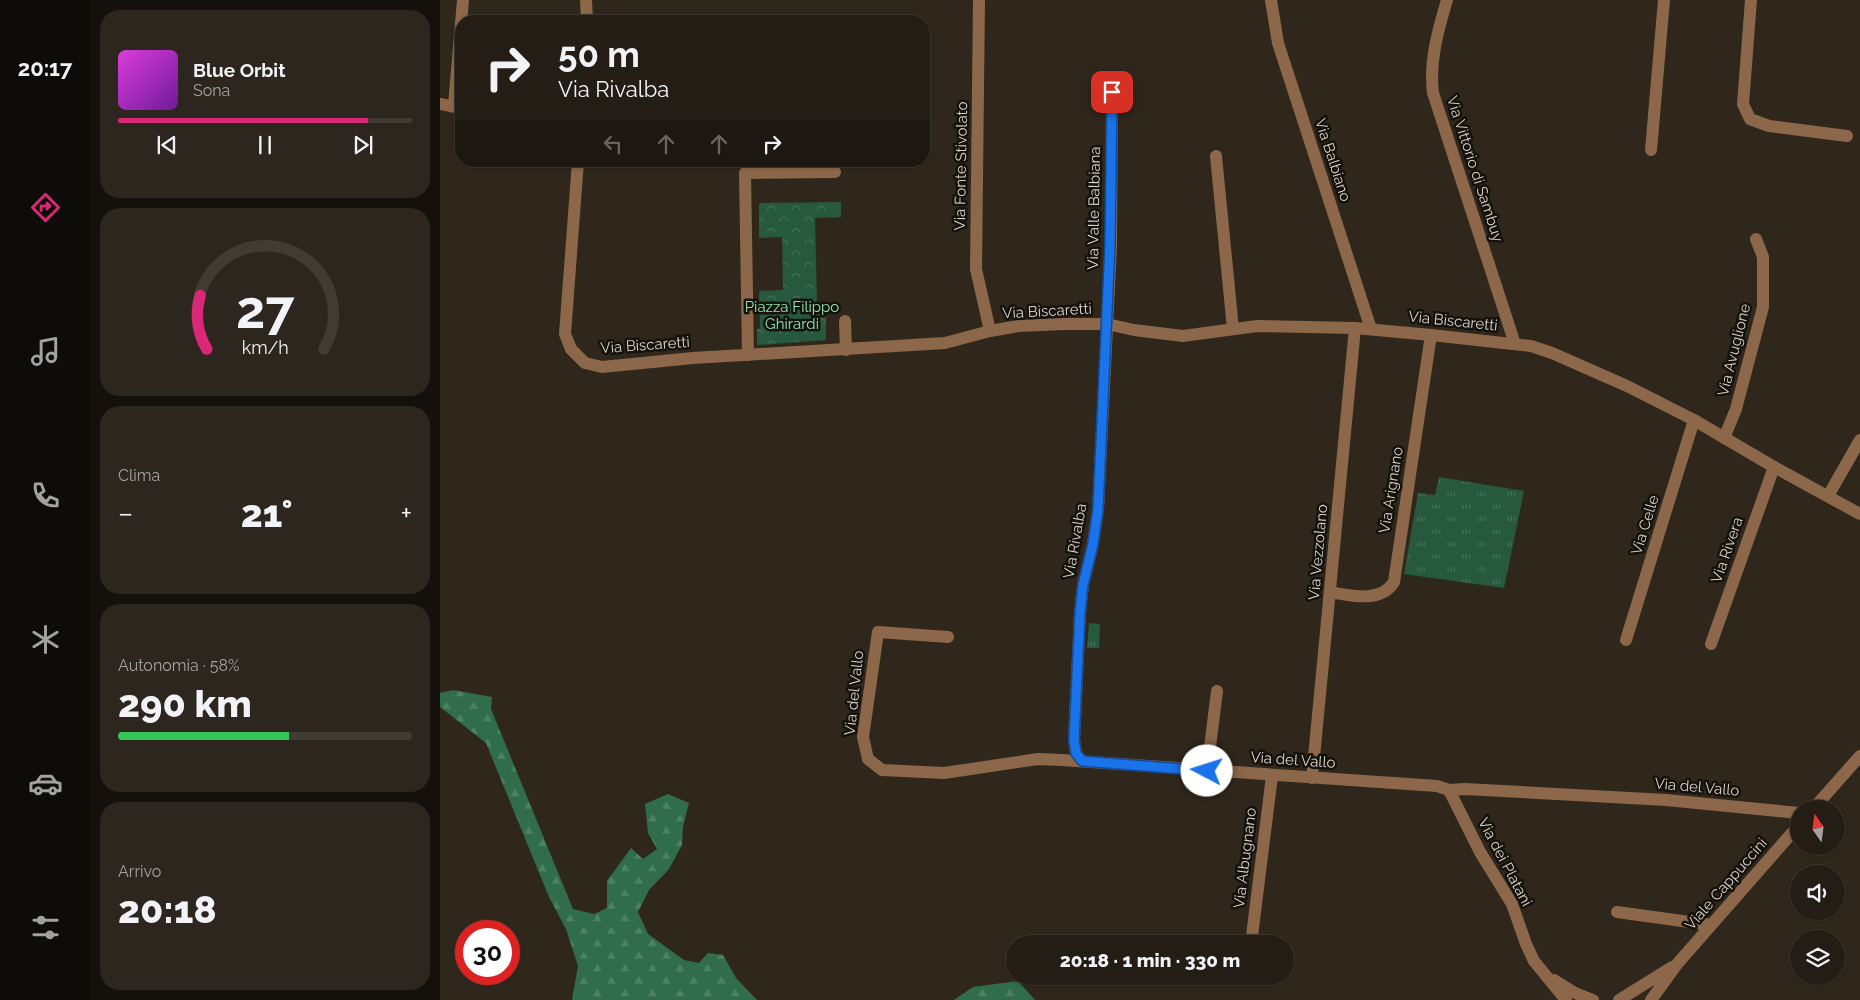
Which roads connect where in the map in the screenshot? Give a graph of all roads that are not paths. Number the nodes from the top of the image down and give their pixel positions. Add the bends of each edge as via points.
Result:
1 (462, 0) edge
2 (586, 0) edge
3 (979, 0) edge
4 (1272, 0) edge
5 (1447, 0) edge
6 (1664, 0) edge
7 (1751, 0) edge
8 (461, 15) edge
9 (587, 15) edge
10 (1112, 92) dead end
11 (440, 104) edge
12 (455, 106) edge
13 (1847, 136) dead end
14 (1651, 150) dead end
15 (1216, 156) dead end
16 (578, 167) edge
17 (835, 172) dead end
18 (1756, 239) dead end
19 (845, 320) dead end
20 (1107, 324) junction
21 (1355, 328) junction
22 (1233, 329) junction
23 (1371, 329) junction
24 (990, 331) junction
25 (1430, 334) junction
26 (1515, 344) junction
27 (846, 350) junction
28 (748, 355) junction
29 (1694, 420) junction
30 (1724, 438) junction
31 (1860, 440) edge
32 (1774, 467) junction
33 (1828, 496) junction
34 (1860, 514) edge
35 (1330, 592) junction
36 (948, 636) dead end
37 (1626, 640) dead end
38 (1711, 644) dead end
39 (1217, 691) dead end
40 (1860, 756) edge
41 (1082, 761) junction
42 (1207, 771) junction
43 (1272, 776) junction
44 (1312, 778) junction
45 (1449, 790) junction
46 (1821, 800) edge
47 (1790, 813) edge
48 (1790, 835) edge
49 (1617, 912) dead end
50 (1711, 925) junction
51 (1252, 935) edge
52 (1678, 963) junction
53 (1546, 974) junction
54 (1566, 1000) edge
55 (1593, 1000) edge
56 (1619, 1000) edge
57 (1651, 1000) edge

1 - 8 street
2 - 9 street
3 - 24 street, Via Fonte Stivolato via 976,269
4 - 23 street, Via Balbiano via 1278,43
5 - 26 street, Via Vittorio di Sambuy via 1435,44 1431,75 1433,94
6 - 14 street
7 - 13 street via 1743,104 1750,119 1769,126
10 - 20 street, Via Valle Balbiana
11 - 12 street
15 - 22 street
16 - 28 street, Via Biscaretti via 565,334 571,349 585,363 602,367
17 - 28 street via 745,173
18 - 30 street, Via Avuglione via 1763,257 1762,307 1736,409
19 - 27 street
20 - 22 street, Via Biscaretti via 1184,336
20 - 24 street, Via Biscaretti via 1019,326
20 - 41 street, Via Rivalba via 1098,509 1080,613 1074,740 1076,753
21 - 22 street, Via Biscaretti via 1257,326
21 - 23 street, Via Biscaretti
21 - 35 street, Via Vezzolano
23 - 25 street, Via Biscaretti
24 - 27 street, Via Biscaretti via 946,343
25 - 26 street, Via Biscaretti
25 - 35 street, Via Arignano via 1394,582 1385,592 1375,596
26 - 29 street, Via Biscaretti via 1552,353
27 - 28 street, Via Biscaretti
29 - 30 street, Via Biscaretti
29 - 37 street, Via Celle
30 - 32 street, Via Biscaretti
31 - 33 street
32 - 33 street, Via Biscaretti
32 - 38 street, Via Rivera
33 - 34 street, Via Biscaretti
35 - 44 street, Via Vezzolano
36 - 41 street, Via del Vallo via 878,632 863,737 868,759 882,770 944,773 1038,759
39 - 42 street
40 - 46 street
41 - 42 street, Via del Vallo
42 - 43 street, Via del Vallo
43 - 44 street, Via del Vallo
43 - 51 street, Via Albugnano
44 - 45 street, Via del Vallo via 1437,786
45 - 47 street, Via del Vallo via 1666,800
45 - 53 street, Via dei Platani via 1480,852 1512,904 1534,961
48 - 50 street, Viale Cappuccini
49 - 50 street
50 - 52 street, Viale Cappuccini
52 - 56 street, Viale Cappuccini
52 - 57 street, Viale Cappuccini
53 - 54 street, Via dei Platani
53 - 55 street, Via dei Platani via 1575,993

